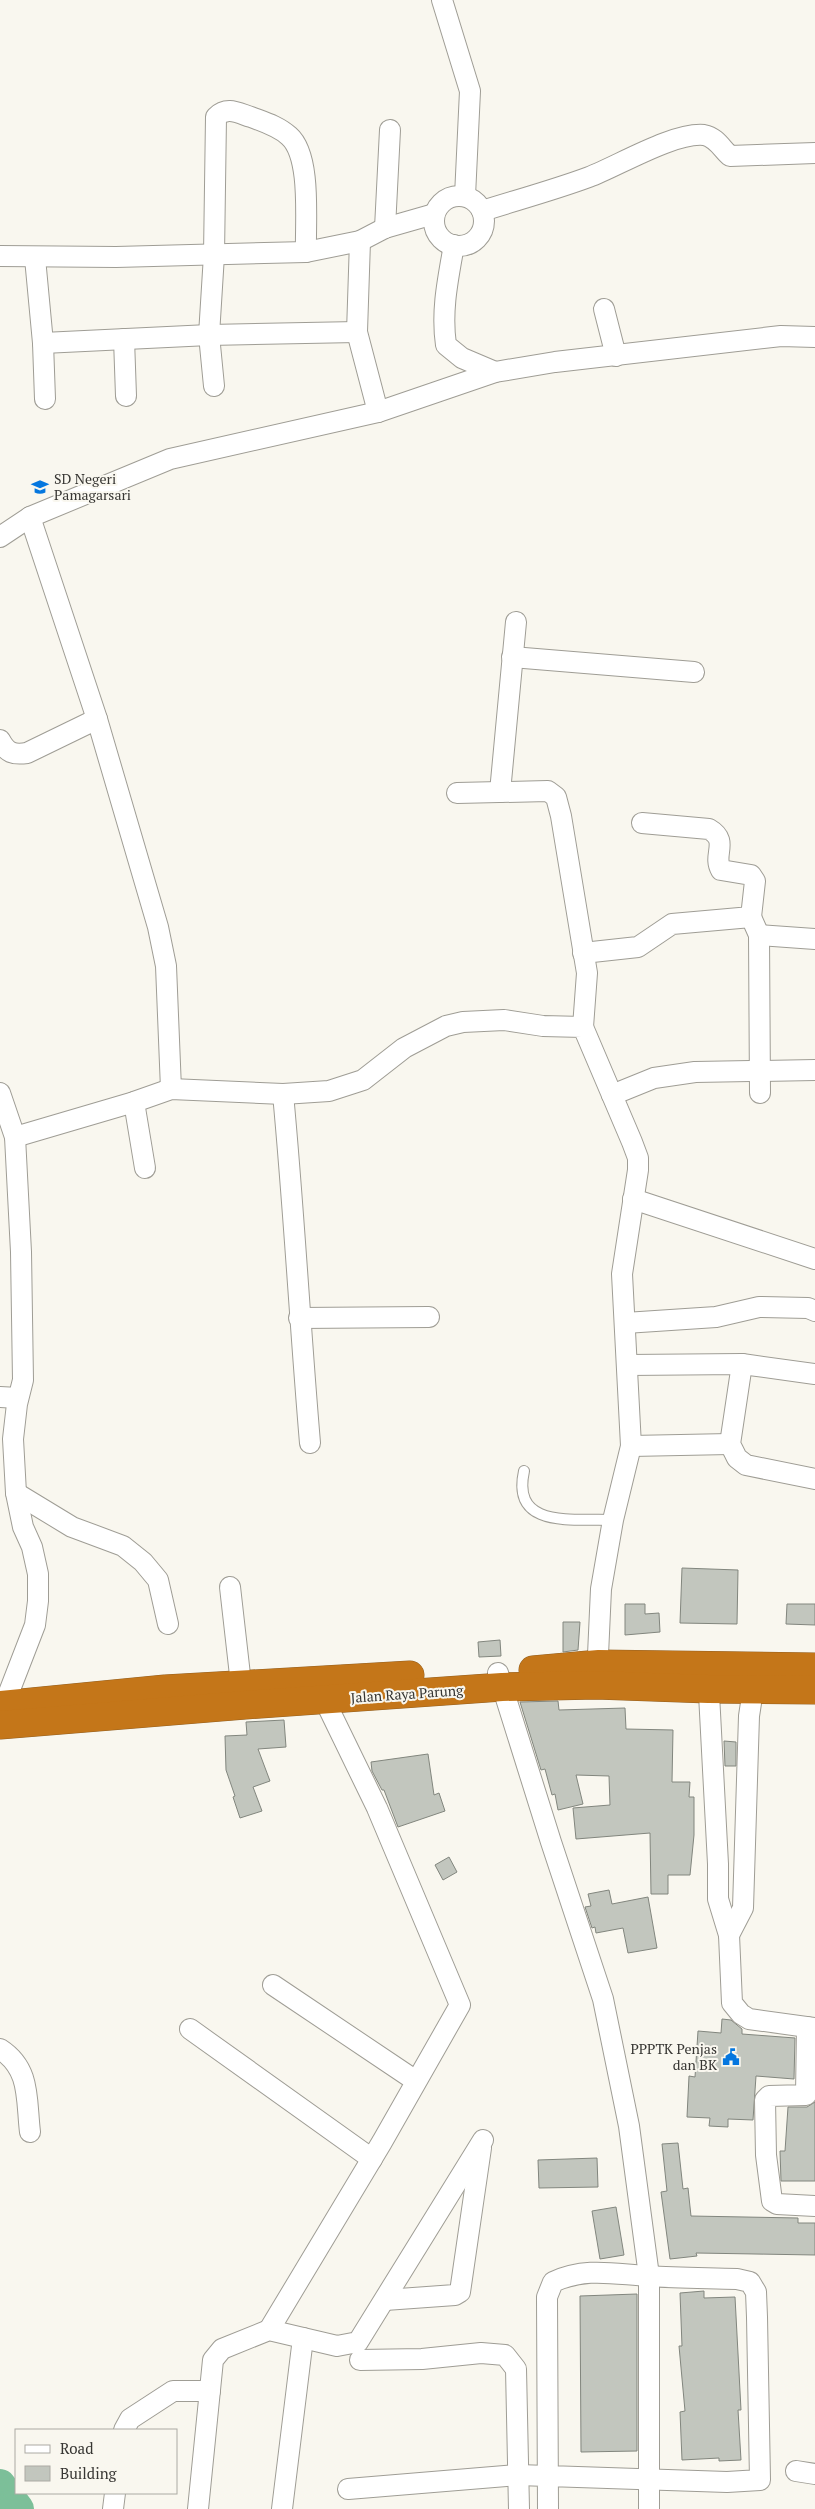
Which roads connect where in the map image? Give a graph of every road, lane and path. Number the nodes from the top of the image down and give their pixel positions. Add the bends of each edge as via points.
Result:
1 (442, 0) edge
2 (390, 130) dead end
3 (815, 153) edge
4 (465, 196) junction
5 (482, 211) junction
6 (434, 214) junction
7 (385, 228) junction
8 (360, 241) junction
9 (454, 245) junction
10 (306, 252) junction
11 (214, 255) junction
12 (0, 256) edge
13 (35, 258) junction
14 (604, 309) dead end
15 (358, 332) junction
16 (210, 335) junction
17 (815, 337) edge
18 (124, 340) junction
19 (43, 343) junction
20 (616, 356) junction
21 (495, 372) junction
22 (214, 386) dead end
23 (126, 396) dead end
24 (45, 399) dead end
25 (378, 412) junction
26 (30, 516) junction
27 (0, 537) edge
28 (516, 622) dead end
29 (512, 657) junction
30 (694, 672) dead end
31 (97, 719) junction
32 (0, 740) edge
33 (500, 792) junction
34 (457, 793) dead end
35 (642, 823) dead end
36 (755, 926) junction
37 (815, 939) edge
38 (583, 953) junction
39 (583, 1027) junction
40 (759, 1070) junction
41 (815, 1070) edge
42 (171, 1089) junction
43 (0, 1093) edge
44 (760, 1093) dead end
45 (283, 1094) junction
46 (612, 1095) junction
47 (134, 1102) junction
48 (15, 1137) junction
49 (145, 1168) dead end
50 (633, 1199) junction
51 (815, 1259) edge
52 (815, 1311) edge
53 (429, 1317) dead end
54 (299, 1318) junction
55 (625, 1323) junction
56 (742, 1364) junction
57 (627, 1365) junction
58 (815, 1374) edge
59 (9, 1398) edge
60 (310, 1443) dead end
61 (730, 1444) junction
62 (630, 1446) junction
63 (524, 1471) dead end
64 (815, 1479) edge
65 (16, 1493) junction
66 (613, 1520) junction
67 (230, 1587) dead end
68 (168, 1624) dead end
69 (815, 1667) edge
70 (597, 1675) junction
71 (708, 1677) junction
72 (751, 1678) junction
73 (500, 1680) junction
74 (241, 1684) junction
75 (815, 1690) edge
76 (324, 1699) junction
77 (167, 1700) junction
78 (1, 1712) edge
79 (718, 1864) junction
80 (745, 1868) junction
81 (729, 1935) junction
82 (273, 1984) dead end
83 (811, 2028) edge
84 (190, 2029) dead end
85 (0, 2049) edge
86 (416, 2081) junction
87 (810, 2096) edge
88 (30, 2132) dead end
89 (372, 2159) junction
90 (815, 2206) edge
91 (649, 2276) junction
92 (385, 2300) junction
93 (269, 2330) junction
94 (303, 2338) junction
95 (360, 2360) dead end
96 (210, 2391) junction
97 (125, 2429) edge
98 (518, 2475) junction
99 (549, 2475) junction
100 (649, 2480) junction
101 (348, 2489) dead end
102 (115, 2494) edge
103 (113, 2509) edge
104 (198, 2509) edge
105 (282, 2509) edge
106 (519, 2509) edge
107 (548, 2509) edge
108 (649, 2509) edge

1 - 4 street via 470,91
2 - 7 street
3 - 5 street via 730,156 715,139 693,135 673,140 588,177
4 - 5 street via 476,202
4 - 6 street via 452,196 441,203
5 - 9 street via 482,229 478,237 471,243
6 - 7 street
6 - 9 street via 440,237
7 - 8 street
8 - 10 street
8 - 15 street
9 - 21 street via 443,303 446,345 462,358
10 - 11 street
10 - 11 street via 304,170 300,152 290,136 273,125 230,110 221,111 216,117
11 - 13 street
11 - 16 street
12 - 13 street
13 - 19 street
14 - 20 street
15 - 16 street
15 - 25 street
16 - 18 street
16 - 22 street
17 - 20 street via 781,336
18 - 19 street
18 - 23 street
19 - 24 street
20 - 21 street
21 - 25 street
25 - 26 street via 170,459
26 - 27 street
26 - 31 street
28 - 29 street
29 - 30 street
29 - 33 street
31 - 32 street via 27,753 15,755 5,750
31 - 42 street via 158,927 166,966
33 - 34 street
33 - 38 street via 548,791 556,797
35 - 36 street via 709,829 717,834 720,841 718,866 721,870 751,875 755,882
36 - 37 street
36 - 38 street via 672,924 638,947
36 - 40 street
38 - 39 street via 587,973
39 - 45 street via 543,1026 504,1020 463,1022 446,1026 404,1048 363,1080 329,1091
39 - 46 street
40 - 41 street
40 - 44 street
40 - 46 street via 695,1072 654,1078
42 - 45 street
42 - 47 street
43 - 48 street
45 - 54 street
46 - 50 street via 638,1158
47 - 48 street
47 - 49 street
48 - 59 street via 23,1370
50 - 51 street
50 - 55 street via 622,1274
52 - 55 street via 759,1307 716,1318
53 - 54 street
54 - 60 street
55 - 57 street
56 - 57 street
56 - 58 street
56 - 61 street
57 - 62 street
59 - 65 street
61 - 62 street
61 - 64 street via 736,1458 746,1465
62 - 66 street
63 - 66 lane via 520,1486 522,1497 527,1506 540,1516
65 - 68 street via 72,1527 123,1546 143,1562 158,1580
65 - 78 street via 38,1574 38,1601 35,1625
66 - 70 street via 601,1589
67 - 74 street
69 - 72 highway, Jalan Raya Parung
70 - 71 highway, Jalan Raya Parung
70 - 73 highway, Jalan Raya Parung
71 - 72 highway, Jalan Raya Parung
71 - 79 street
72 - 75 highway, Jalan Raya Parung
72 - 80 street
73 - 74 highway, Jalan Raya Parung via 424,1674
73 - 76 highway, Jalan Raya Parung
73 - 91 street via 603,1998 629,2126
74 - 77 highway, Jalan Raya Parung
76 - 77 highway, Jalan Raya Parung
76 - 86 street via 378,1808 460,2005
77 - 78 highway, Jalan Raya Parung
79 - 80 street
79 - 81 street via 718,1899
80 - 81 street via 743,1908
81 - 83 street via 732,2002 736,2010 753,2020
82 - 86 street
83 - 87 street
84 - 89 street
85 - 88 street via 17,2062 24,2074
86 - 89 street
87 - 90 street via 768,2096 765,2100 766,2155 772,2201
89 - 93 street
91 - 99 street via 584,2272 553,2282 547,2297
91 - 100 street
91 - 100 street via 737,2279 750,2282 756,2292 760,2480
92 - 92 street via 454,2295 462,2289 483,2140
92 - 94 street via 358,2342 337,2346
93 - 94 street
93 - 96 street via 222,2349 213,2360
94 - 105 street
95 - 98 street via 422,2359 481,2353 505,2355 516,2369
96 - 97 street via 173,2391 130,2419
96 - 104 street
98 - 99 street
98 - 101 street
98 - 106 street
99 - 100 street
99 - 107 street
100 - 108 street
102 - 103 street

